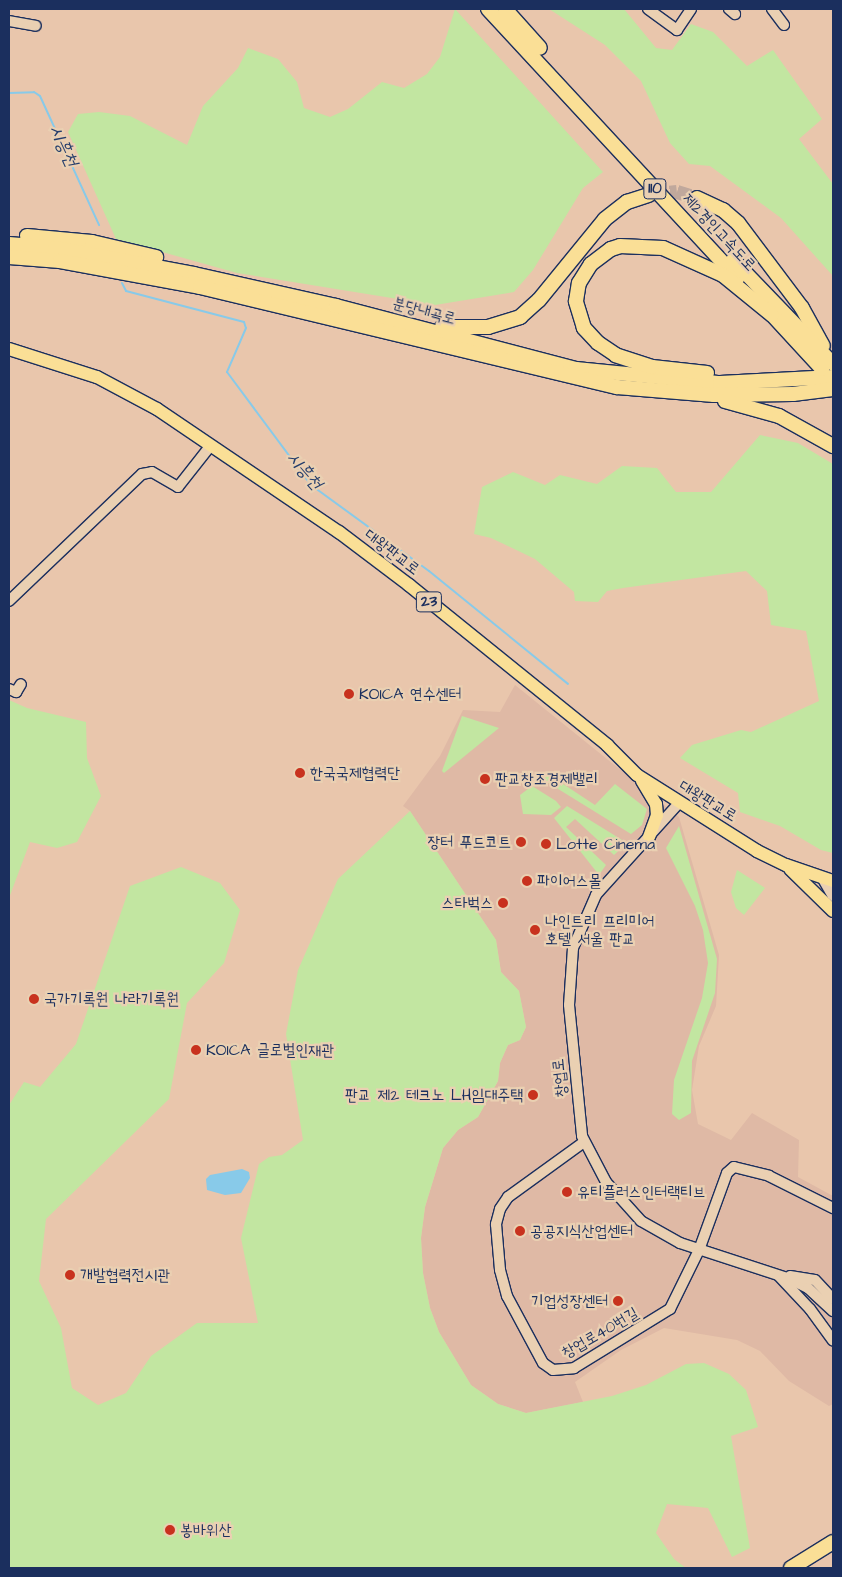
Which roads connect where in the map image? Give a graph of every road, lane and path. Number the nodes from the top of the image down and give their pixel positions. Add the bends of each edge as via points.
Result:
1 (488, 9) edge
2 (504, 9) edge
3 (648, 9) edge
4 (691, 9) edge
5 (772, 9) edge
6 (9, 21) edge
7 (784, 25) dead end
8 (36, 26) dead end
9 (649, 196) tunnel mouth
10 (697, 198) tunnel mouth
11 (9, 235) edge
12 (9, 244) edge
13 (9, 257) edge
14 (210, 278) junction
15 (772, 315) junction
16 (395, 321) junction
17 (9, 348) edge
18 (830, 367) edge
19 (805, 381) junction
20 (833, 389) edge
21 (673, 393) junction
22 (211, 444) junction
23 (833, 446) edge
24 (9, 601) edge
25 (21, 684) dead end
26 (9, 689) edge
27 (637, 775) junction
28 (679, 803) junction
29 (649, 837) junction
30 (786, 866) junction
31 (828, 880) edge
32 (833, 896) edge
33 (833, 912) edge
34 (584, 1142) junction
35 (833, 1208) edge
36 (699, 1250) junction
37 (777, 1274) junction
38 (833, 1299) edge
39 (833, 1311) edge
40 (833, 1341) edge
41 (833, 1542) edge
42 (791, 1568) edge

1 - 15 highway, 제2경인고속도로 / 110
2 - 18 highway, 제2경인고속도로 / 110
3 - 4 street via 677,30
5 - 7 street
6 - 8 street
9 - 16 highway via 627,202 610,214 539,300 513,321 474,328
10 - 18 highway via 723,210 738,223 802,308
11 - 14 highway via 115,247 190,266
12 - 14 highway, 분당내곡로 via 116,258
13 - 21 highway, 분당내곡로 via 60,261 200,286 568,377 617,387
14 - 16 highway, 분당내곡로
15 - 18 highway, 제2경인고속도로 / 110
15 - 19 highway via 723,275 701,262 655,246 611,249 591,264 577,291 577,310 590,336 606,349 627,359 665,370
16 - 19 highway, 분당내곡로 via 576,369 678,381
17 - 22 main road, 대왕판교로 / 23 via 62,363 129,391
18 - 19 highway, 분당내곡로
20 - 21 highway, 분당내곡로 via 793,394
21 - 23 highway via 765,410 794,422
22 - 24 street via 178,487 152,472 142,474
22 - 27 main road, 대왕판교로 / 23 via 339,532 409,585 607,745
25 - 26 street via 16,692
27 - 28 main road, 대왕판교로 / 23
27 - 29 main road via 656,804 657,815
28 - 29 street, 창업로
28 - 30 main road, 대왕판교로 / 23
29 - 34 street, 창업로 via 620,867 590,906 570,961 570,1024
30 - 31 main road, 대왕판교로 / 23
30 - 33 main road
31 - 32 street
34 - 36 street, 창업로 via 598,1170 623,1205 661,1234
34 - 36 street, 창업로40번길 via 514,1191 502,1204 498,1218 496,1242 505,1291 546,1366 561,1372 571,1369 670,1309
35 - 36 street, 창업로40번길 via 769,1176 734,1167 728,1173
36 - 37 street, 창업로
37 - 38 street via 815,1280
37 - 39 street via 808,1288
37 - 40 street via 810,1309
41 - 42 highway

